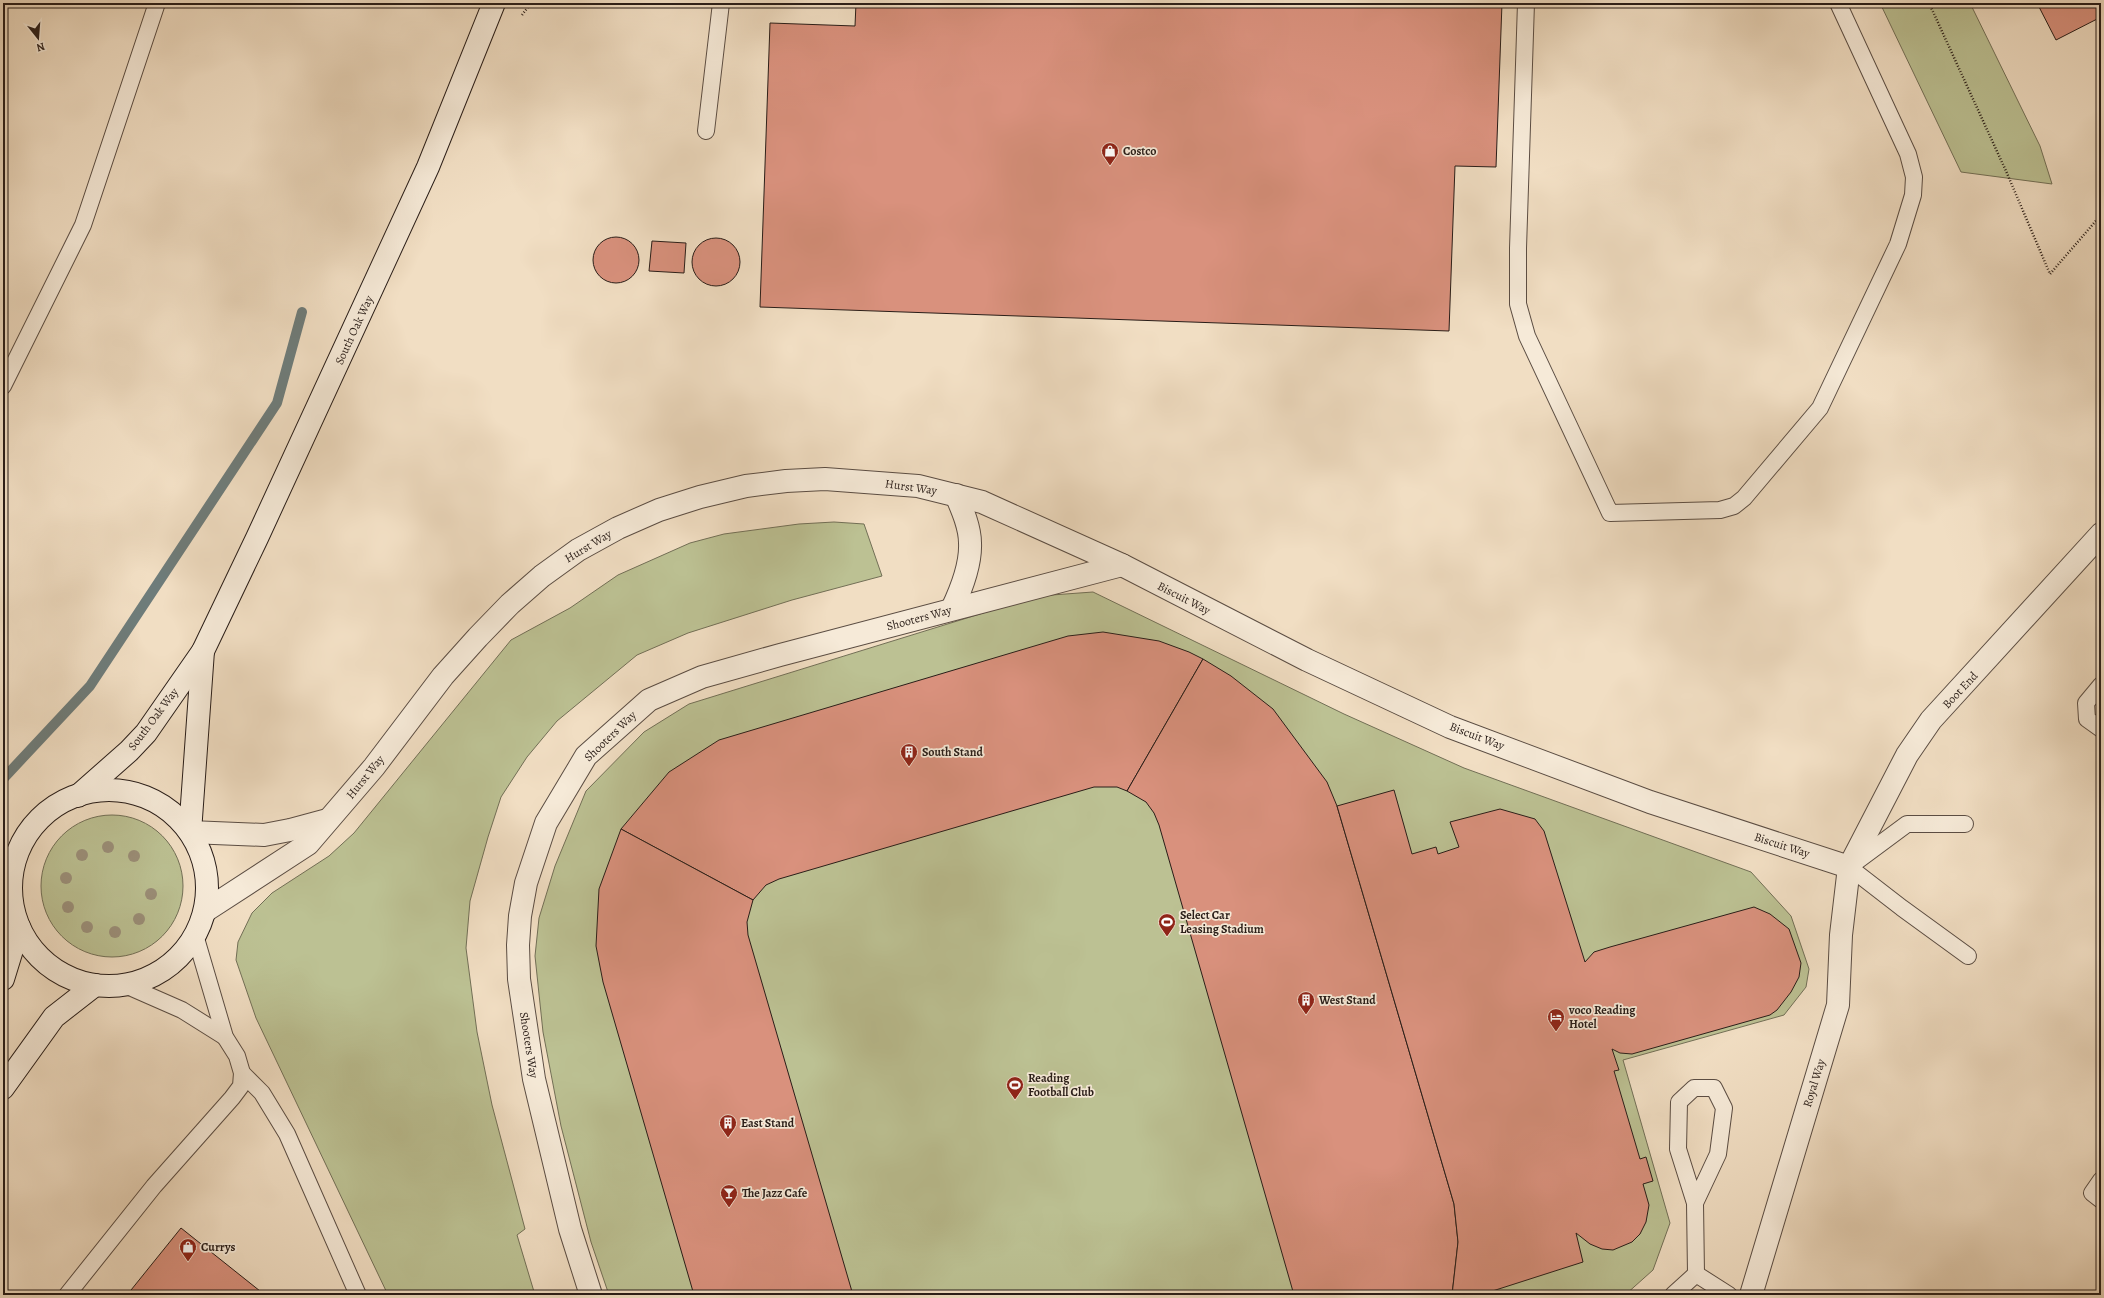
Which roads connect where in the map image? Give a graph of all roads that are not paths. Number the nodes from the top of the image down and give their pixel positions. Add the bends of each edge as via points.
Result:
1 (157, 3) edge
2 (494, 3) edge
3 (721, 3) edge
4 (1526, 3) edge
5 (1838, 3) edge
6 (706, 131) dead end
7 (3, 386) edge
8 (956, 495) junction
9 (2101, 534) edge
10 (1122, 565) junction
11 (952, 609) junction
12 (203, 651) junction
13 (2101, 685) edge
14 (2101, 729) edge
15 (78, 796) junction
16 (327, 820) junction
17 (1965, 824) dead end
18 (190, 832) junction
19 (1849, 866) junction
20 (205, 911) junction
21 (19, 928) junction
22 (195, 935) junction
23 (1968, 956) dead end
24 (3, 979) edge
25 (125, 985) junction
26 (95, 986) junction
27 (225, 1037) junction
28 (242, 1073) junction
29 (3, 1088) edge
30 (2101, 1180) edge
31 (2101, 1200) edge
32 (1695, 1203) junction
33 (1696, 1274) junction
34 (67, 1295) edge
35 (358, 1295) edge
36 (591, 1295) edge
37 (1673, 1295) edge
38 (1728, 1295) edge
39 (1751, 1295) edge

1 - 7 lane via 83,225
2 - 12 street, South Oak Way via 428,167
3 - 6 lane
4 - 5 lane via 1518,304 1527,336 1610,513 1720,510 1734,506 1744,498 1820,408 1898,244 1913,196 1912,165
8 - 10 street, Hurst Way via 982,502
8 - 11 street via 963,511 970,543 963,584
8 - 16 street, Hurst Way via 918,486 825,479 786,481 746,486 700,497 659,510 618,528 578,550 542,576 510,604 443,676 374,767
9 - 19 street, Boot End via 1931,720 1907,755
10 - 11 street, Shooters Way
10 - 19 street, Biscuit Way via 1307,660 1450,727 1650,802
11 - 36 street, Shooters Way via 702,677 649,700 586,756 546,823 526,883 520,916 519,980 534,1079 570,1229
12 - 15 street, South Oak Way via 146,733
12 - 18 street, South Oak Way
13 - 14 lane via 2086,704 2087,719
15 - 18 street via 96,791 114,791 149,799 165,807
15 - 21 street via 41,819 20,849 11,885
16 - 18 street via 264,835
16 - 20 street, Hurst Way via 308,844
17 - 19 lane via 1907,824
18 - 20 street via 206,870
19 - 23 lane
19 - 39 street, Royal Way via 1841,934 1838,1005
20 - 22 street
21 - 24 street
21 - 26 street via 42,960 58,972
22 - 25 street via 186,950 163,970 142,981
22 - 27 lane
25 - 26 street
25 - 27 lane via 182,1010
26 - 29 street via 54,1017
27 - 28 lane via 237,1056
28 - 34 lane via 241,1086 232,1098 157,1181
28 - 35 lane via 262,1093 287,1134
30 - 31 lane via 2092,1193
32 - 32 lane via 1678,1149 1679,1102 1694,1088 1714,1088 1724,1108 1718,1154
32 - 33 lane
33 - 37 lane
33 - 38 lane

